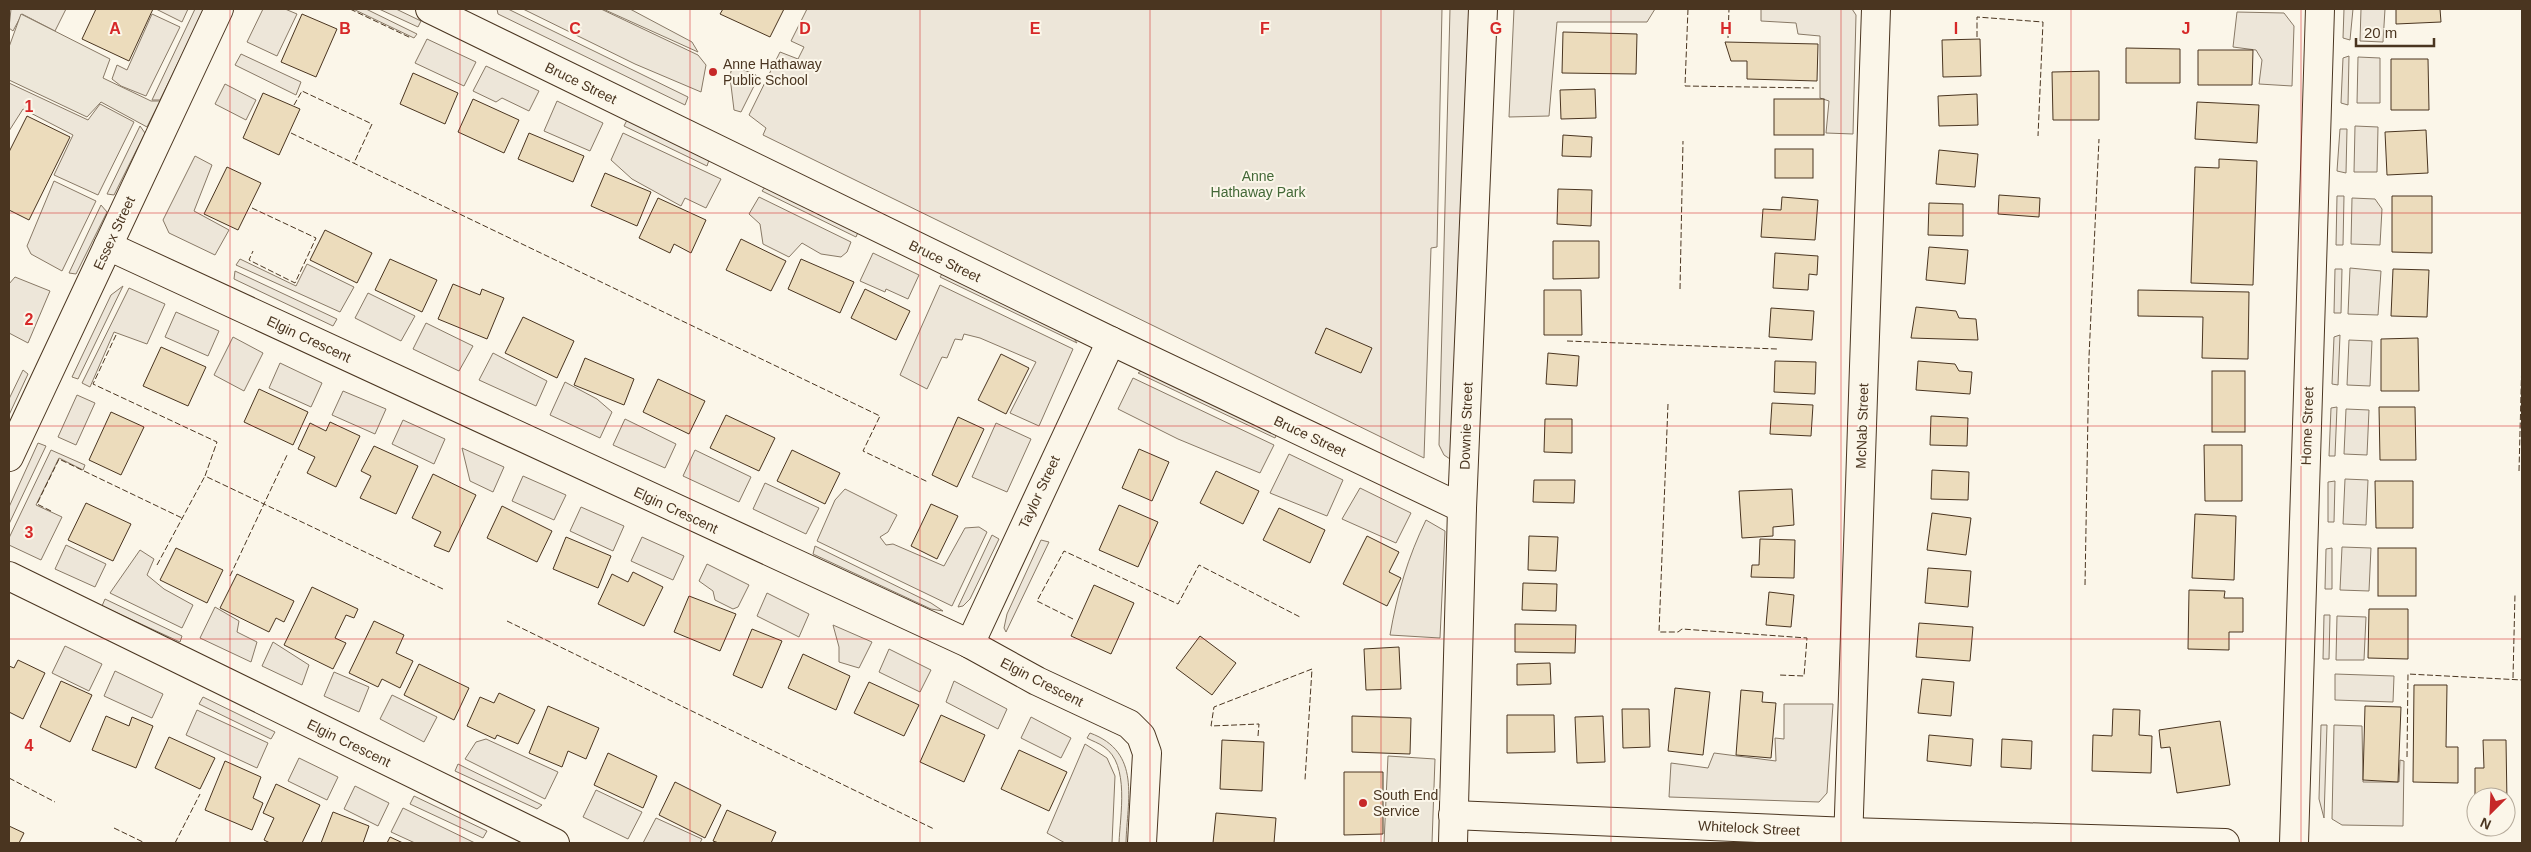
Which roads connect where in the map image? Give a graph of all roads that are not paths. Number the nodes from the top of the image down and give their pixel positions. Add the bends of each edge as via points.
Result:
1 (219, 9) edge
2 (430, 9) edge
3 (1483, 9) edge
4 (1876, 9) edge
5 (2320, 9) edge
6 (108, 246) junction
7 (1111, 341) junction
8 (9, 457) edge
9 (1462, 508) junction
10 (9, 576) edge
11 (970, 644) junction
12 (1453, 815) junction
13 (1849, 838) edge
14 (554, 843) edge
15 (1142, 843) edge
16 (1453, 843) edge
17 (2225, 843) edge
18 (2294, 843) edge

1 - 6 street, Essex Street
2 - 7 street, Bruce Street
3 - 9 street, Downie Street
4 - 13 street, McNab Street
5 - 18 street, Home Street
6 - 8 street, Essex Street
6 - 11 street, Elgin Crescent
7 - 9 street, Bruce Street
7 - 11 street, Taylor Street
9 - 12 street, Downie Street
10 - 14 street, Elgin Crescent
11 - 15 street, Elgin Crescent via 1037,681 1129,724 1140,736 1147,753
12 - 13 street, Whitelock Street
12 - 16 street, Downie Street
13 - 17 street, Whitelock Street

